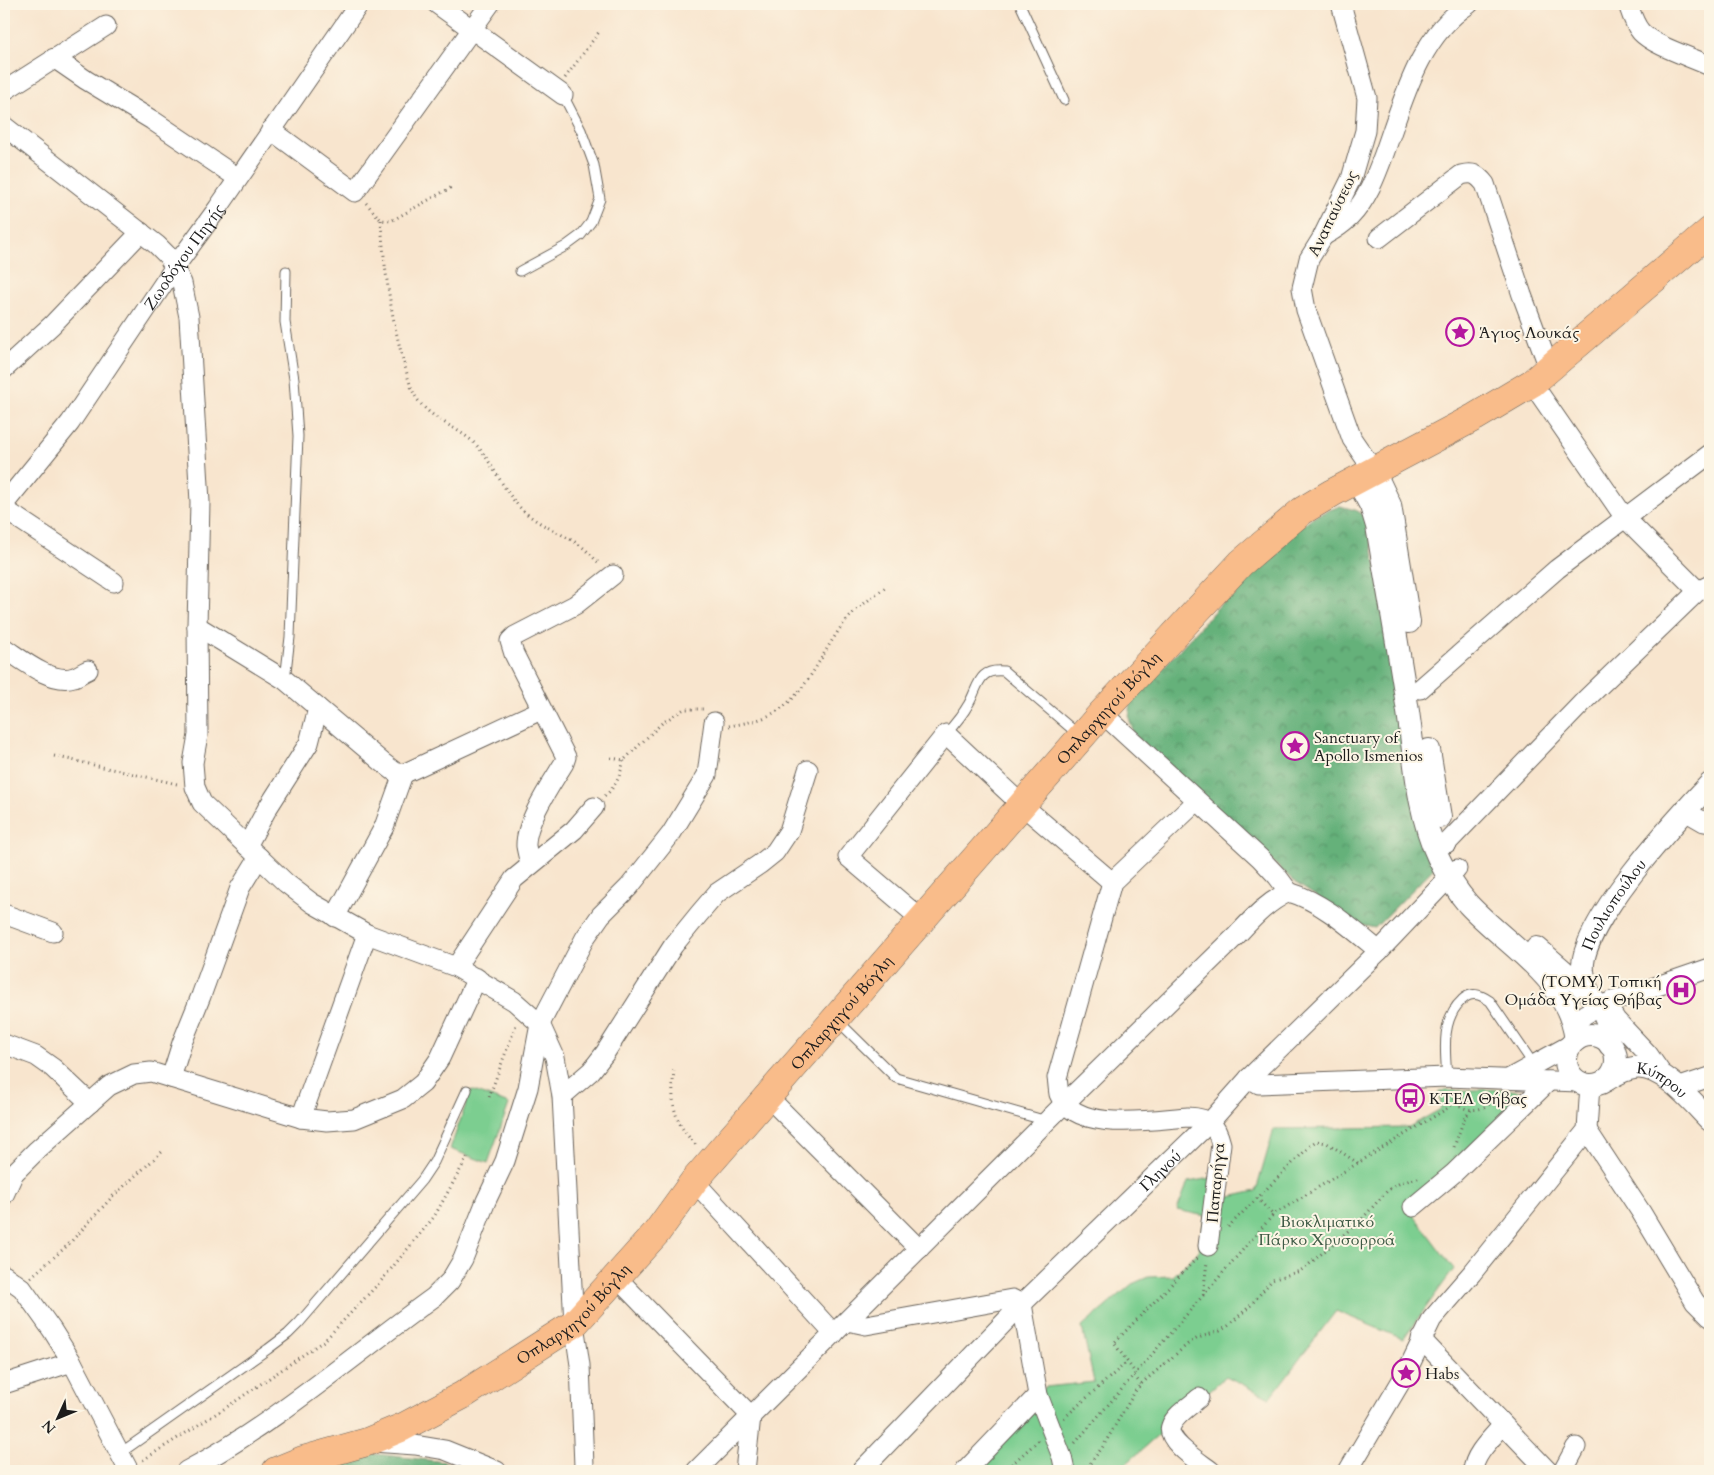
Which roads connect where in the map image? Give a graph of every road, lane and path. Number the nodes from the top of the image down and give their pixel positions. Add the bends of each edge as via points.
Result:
1 (358, 4) edge
2 (437, 4) edge
3 (490, 4) edge
4 (1020, 4) edge
5 (1340, 4) edge
6 (1469, 4) edge
7 (1628, 4) edge
8 (106, 26) dead end
9 (473, 29) junction
10 (599, 32) dead end
11 (54, 58) junction
12 (1710, 66) edge
13 (4, 91) edge
14 (560, 93) junction
15 (1064, 100) dead end
16 (4, 126) edge
17 (271, 130) junction
18 (238, 178) junction
19 (452, 187) dead end
20 (355, 192) junction
21 (381, 220) junction
22 (1710, 231) edge
23 (141, 232) junction
24 (1322, 238) junction
25 (1379, 238) dead end
26 (174, 268) junction
27 (286, 271) dead end
28 (520, 271) dead end
29 (4, 369) edge
30 (1540, 375) junction
31 (1710, 454) edge
32 (1365, 476) junction
33 (4, 504) edge
34 (4, 509) edge
35 (1625, 518) junction
36 (613, 575) joint
37 (114, 582) dead end
38 (887, 586) dead end
39 (1704, 588) edge
40 (197, 626) junction
41 (4, 648) edge
42 (88, 670) dead end
43 (285, 680) junction
44 (1416, 700) junction
45 (318, 708) junction
46 (541, 710) junction
47 (1102, 713) junction
48 (713, 726) junction
49 (946, 734) junction
50 (1082, 737) junction
51 (54, 756) dead end
52 (611, 758) dead end
53 (624, 760) junction
54 (808, 770) dead end
55 (403, 774) junction
56 (1710, 784) edge
57 (195, 787) junction
58 (1197, 801) junction
59 (1022, 805) junction
60 (594, 807) joint
61 (1685, 811) junction
62 (1710, 823) edge
63 (1447, 843) junction
64 (253, 852) junction
65 (530, 865) junction
66 (1453, 874) junction
67 (1112, 882) junction
68 (1290, 892) junction
69 (4, 914) edge
70 (335, 917) junction
71 (922, 920) junction
72 (53, 932) dead end
73 (367, 934) junction
74 (1379, 951) junction
75 (456, 967) junction
76 (1710, 968) edge
77 (476, 978) junction
78 (1600, 1000) junction
79 (522, 1009) junction
80 (836, 1019) junction
81 (540, 1024) junction
82 (1574, 1037) junction
83 (4, 1044) edge
84 (1610, 1045) junction
85 (1534, 1065) junction
86 (674, 1070) dead end
87 (1447, 1077) junction
88 (171, 1078) junction
89 (1249, 1078) junction
90 (1504, 1078) junction
91 (1710, 1078) edge
92 (1549, 1081) junction
93 (1591, 1082) junction
94 (1671, 1082) junction
95 (467, 1090) dead end
96 (562, 1096) junction
97 (767, 1096) junction
98 (490, 1097) dead end
99 (90, 1103) junction
100 (1065, 1103) junction
101 (1456, 1103) junction
102 (1471, 1110) junction
103 (301, 1118) junction
104 (1710, 1120) edge
105 (1047, 1121) junction
106 (1210, 1122) junction
107 (1586, 1130) junction
108 (163, 1151) dead end
109 (1451, 1154) dead end
110 (468, 1156) dead end
111 (702, 1171) junction
112 (1428, 1175) dead end
113 (4, 1194) edge
114 (1257, 1198) dead end
115 (1413, 1207) dead end
116 (1273, 1215) junction
117 (1208, 1246) joint
118 (919, 1249) junction
119 (4, 1275) edge
120 (617, 1278) junction
121 (22, 1288) junction
122 (1203, 1296) junction
123 (1022, 1304) junction
124 (1710, 1317) edge
125 (847, 1321) junction
126 (574, 1324) junction
127 (834, 1334) junction
128 (1422, 1340) junction
129 (72, 1362) junction
130 (1134, 1376) junction
131 (4, 1384) edge
132 (1141, 1384) junction
133 (1038, 1395) junction
134 (1199, 1398) dead end
135 (751, 1416) junction
136 (1503, 1425) junction
137 (367, 1442) junction
138 (1576, 1447) dead end
139 (1064, 1464) edge
140 (121, 1465) edge
141 (186, 1471) edge
142 (276, 1471) edge
143 (497, 1471) edge
144 (582, 1471) edge
145 (696, 1471) edge
146 (745, 1471) edge
147 (861, 1471) edge
148 (965, 1471) edge
149 (1084, 1471) edge
150 (1211, 1471) edge
151 (1348, 1471) edge
152 (1473, 1471) edge
153 (1548, 1471) edge
154 (1563, 1471) edge

1 - 17 street, Ζωοδόχου Πηγής
2 - 9 street
3 - 9 street
4 - 15 lane
5 - 24 street, Αναπαύσεως via 1367,98 1365,131 1351,179
6 - 24 street via 1434,39 1412,76 1373,183 1350,216
7 - 12 street via 1641,32
8 - 11 street
9 - 14 street
9 - 20 street
10 - 14 path
11 - 13 street
11 - 18 street
14 - 28 lane via 581,130 594,165 600,199 591,222 581,235
16 - 23 street
17 - 18 street, Ζωοδόχου Πηγής
17 - 20 street
18 - 26 street, Ζωοδόχου Πηγής
19 - 21 path via 390,221
20 - 21 path
21 - 36 path via 399,345 411,388 420,404 477,446 518,506 582,546
22 - 30 main road, Οπλαρχηγού Βόγλη
23 - 26 street via 168,256
23 - 29 street via 52,325
24 - 32 street, Αναπαύσεως via 1309,259 1302,288 1306,310
25 - 30 street via 1461,175 1471,172 1478,176 1485,184 1522,296
26 - 33 street, Ζωοδόχου Πηγής via 70,423
26 - 40 street via 182,283 189,326 200,502
27 - 43 lane via 285,322 298,436 290,637
30 - 32 main road, Οπλαρχηγού Βόγλη via 1475,418
30 - 35 street
31 - 35 street
32 - 44 street via 1390,505
32 - 47 main road, Οπλαρχηγού Βόγλη via 1302,511 1241,563
34 - 37 street
35 - 39 street
35 - 44 street via 1558,569
36 - 46 street via 575,605 510,641
38 - 48 path via 852,614 810,678 782,709 762,719
39 - 63 street via 1586,698
40 - 43 street
40 - 57 street
41 - 42 street via 43,673 61,679 73,678
43 - 45 street
44 - 63 street
44 - 66 street via 1418,786 1430,837
45 - 55 street via 382,762
45 - 64 street via 309,743 267,808
46 - 55 street
46 - 65 street via 566,757 530,828 526,844
47 - 50 main road, Οπλαρχηγού Βόγλη
47 - 58 street
48 - 53 path via 711,715 704,709 684,709 662,723
48 - 81 street via 706,775 671,834 585,938
49 - 50 lane via 970,702 976,685 985,674 994,670 1004,671
49 - 59 street
49 - 71 street via 848,857
50 - 59 main road, Οπλαρχηγού Βόγλη
51 - 57 path
52 - 53 path
53 - 60 path via 614,788
54 - 96 street via 789,831 775,852 717,894 699,914 673,946 605,1053 591,1071
55 - 70 street via 384,827
56 - 61 street, Πουλιοπούλου
57 - 64 street via 202,803
58 - 67 street
58 - 68 street via 1260,858
59 - 67 street
59 - 71 main road, Οπλαρχηγού Βόγλη
60 - 65 street via 574,830
61 - 62 street
61 - 78 street, Πουλιοπούλου via 1620,890 1594,930 1583,959 1583,970
63 - 66 street
64 - 70 street via 286,883
64 - 88 street
65 - 75 street via 514,879
66 - 74 street, Γληνού
66 - 78 street
66 - 82 street via 1468,903 1550,981 1565,1002
67 - 100 street via 1057,1078 1059,1093
68 - 74 street via 1336,917
68 - 100 street via 1258,912
69 - 72 street
70 - 73 street
71 - 80 main road, Οπλαρχηγού Βόγλη
73 - 75 street
73 - 103 street
74 - 89 street, Γληνού
75 - 77 street
76 - 78 street
77 - 79 street
77 - 103 street via 440,1058 423,1083 403,1099 354,1119 327,1121
78 - 82 street via 1584,1015
78 - 84 street, Πουλιοπούλου
78 - 94 street
79 - 81 street
79 - 98 path
80 - 97 main road, Οπλαρχηγού Βόγλη
80 - 105 lane via 896,1078
81 - 96 street via 555,1057
81 - 141 street via 528,1088 505,1161 463,1259 450,1281 434,1297 270,1418 221,1452
82 - 84 street via 1594,1035
82 - 85 street
82 - 93 street via 1566,1055 1566,1066 1571,1075
83 - 99 street via 42,1060
84 - 93 street, Πουλιοπούλου via 1616,1059 1611,1075
85 - 87 lane via 1490,1001 1474,994 1464,997 1447,1024
85 - 90 street
86 - 111 path via 671,1096 677,1120 690,1139
87 - 89 street via 1259,1084
87 - 90 street
87 - 101 path
88 - 99 street via 151,1072 134,1074 109,1086
88 - 103 street
89 - 106 street, Γληνού
90 - 92 street
90 - 102 path via 1493,1102 1479,1110
91 - 94 street
92 - 93 street
92 - 115 street via 1454,1173
93 - 94 street, Κύπρου via 1636,1067 1650,1069
93 - 107 street
94 - 104 street, Κύπρου
95 - 140 lane via 434,1162 422,1180 299,1323
96 - 126 street
97 - 111 main road, Οπλαρχηγού Βόγλη
97 - 118 street
99 - 113 street via 14,1173
100 - 105 street
100 - 106 street via 1091,1119 1106,1122 1188,1117
101 - 102 path
101 - 116 path
102 - 109 path via 1464,1119
105 - 118 street
106 - 117 street, Παπαρήγα via 1218,1132 1221,1144
106 - 123 street, Γληνού
107 - 124 street via 1641,1212 1695,1302
107 - 128 street via 1432,1319
108 - 121 path via 112,1196 67,1246 39,1268
110 - 140 path via 434,1217 381,1281 325,1340 146,1459
111 - 120 main road, Οπλαρχηγού Βόγλη via 658,1232
111 - 127 street
112 - 132 path via 1394,1186 1362,1219 1300,1272 1272,1280 1228,1326 1188,1344
114 - 116 path
116 - 122 path
117 - 122 path
118 - 125 street
119 - 121 street
120 - 126 main road, Οπλαρχηγού Βόγλη
120 - 135 street
121 - 129 street
122 - 130 path
123 - 125 street via 1012,1299 866,1325
123 - 133 street
123 - 147 street, Γληνού
125 - 127 street
126 - 137 main road, Οπλαρχηγού Βόγλη via 463,1395
126 - 144 street via 580,1365
127 - 135 street
128 - 136 street
128 - 151 street
129 - 131 street
129 - 140 street
130 - 132 path
130 - 139 path
132 - 149 path
133 - 139 street
133 - 148 street
134 - 150 street via 1176,1418 1170,1435
135 - 145 street
135 - 146 street
136 - 152 street via 1480,1452
136 - 153 street
137 - 142 main road, Οπλαρχηγού Βόγλη
137 - 143 street via 445,1450
138 - 154 street

